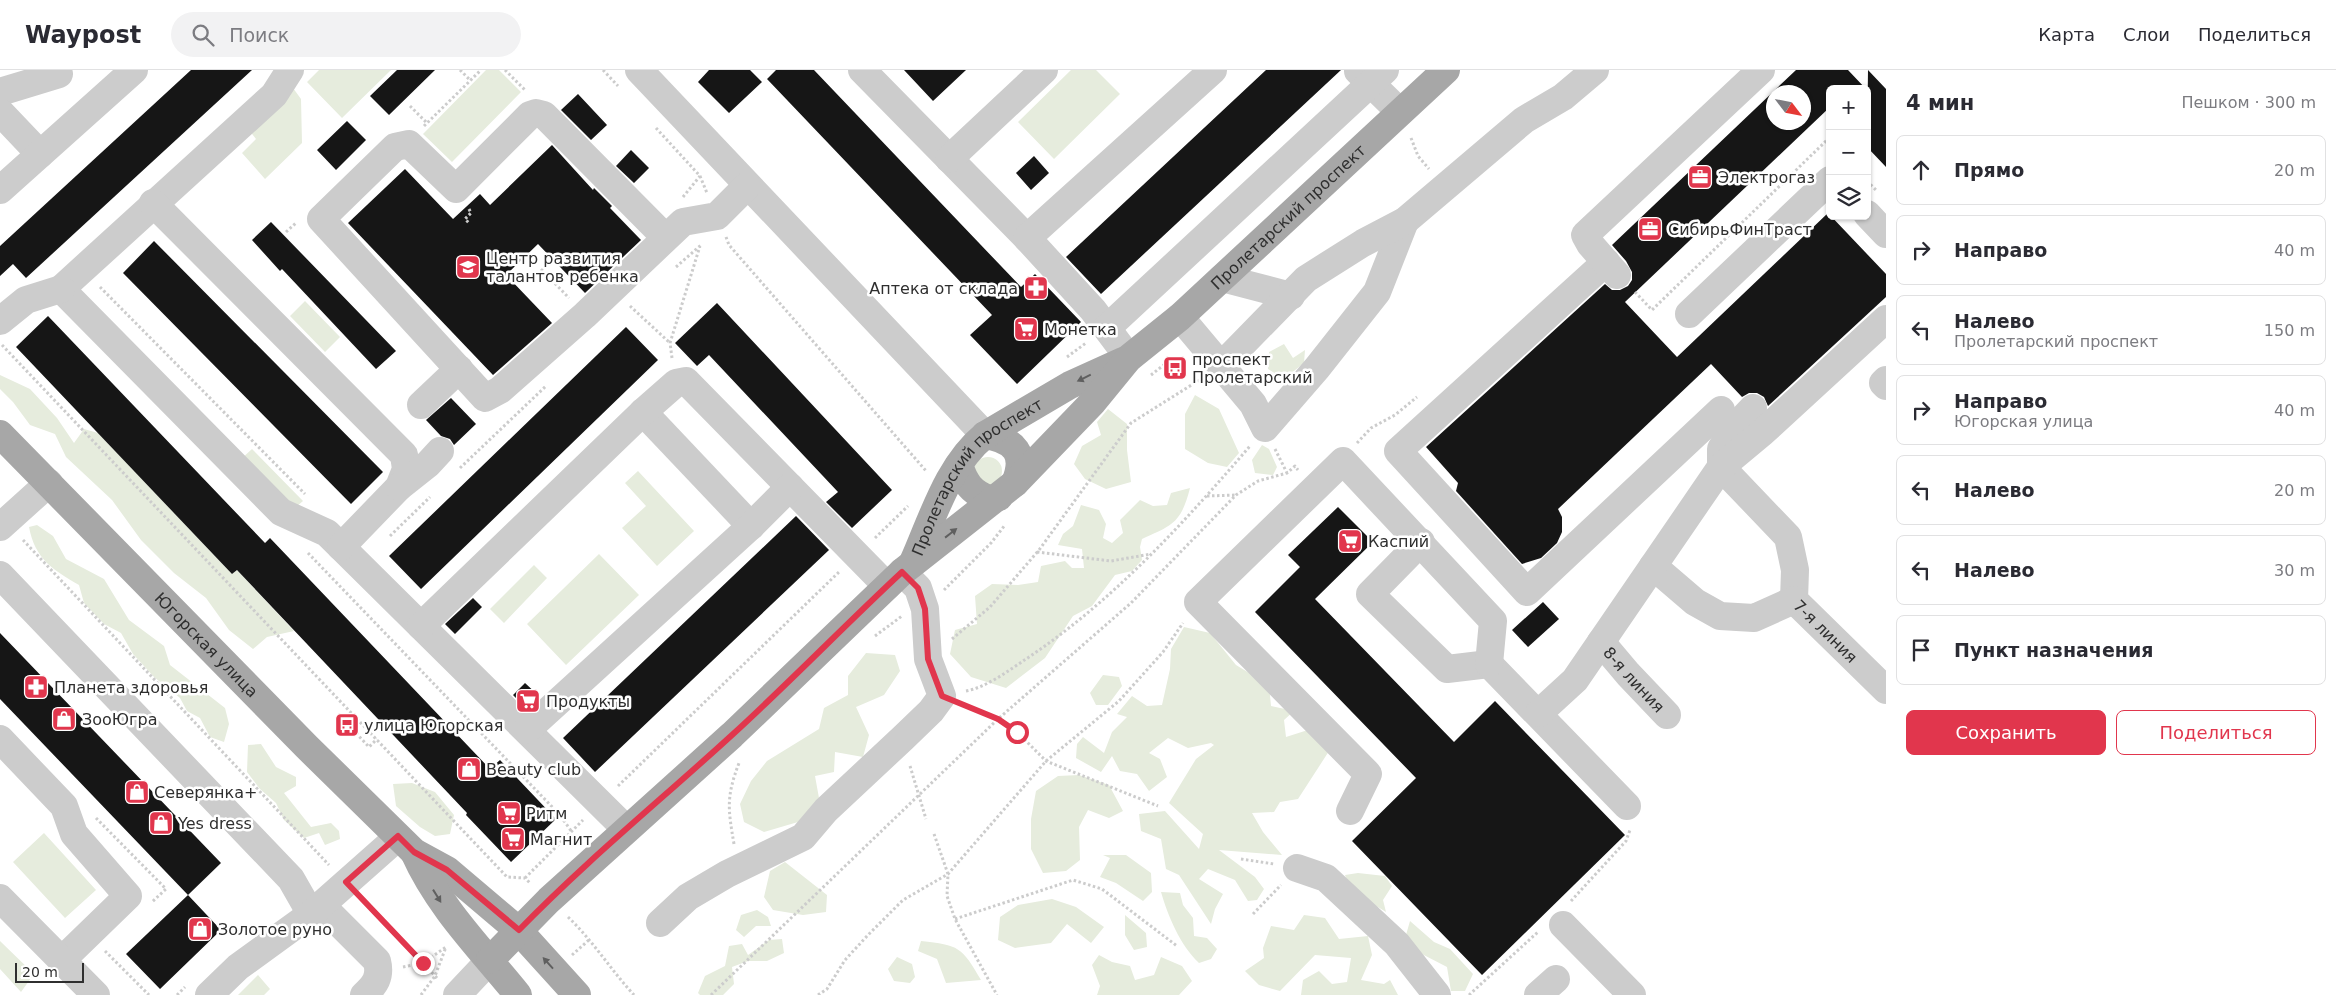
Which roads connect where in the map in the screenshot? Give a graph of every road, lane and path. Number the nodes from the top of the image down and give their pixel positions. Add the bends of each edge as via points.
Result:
1 (134, 70) edge
2 (290, 70) edge
3 (460, 70) edge
4 (481, 70) edge
5 (603, 70) edge
6 (638, 70) edge
7 (1044, 70) edge
8 (1213, 70) edge
9 (1446, 70) edge
10 (1595, 70) edge
11 (1761, 70) edge
12 (865, 71) edge
13 (58, 74) dead end
14 (1371, 74) edge
15 (470, 80) junction
16 (622, 91) dead end
17 (0, 92) edge
18 (410, 106) dead end
19 (0, 112) edge
20 (1400, 112) junction
21 (427, 123) junction
22 (655, 126) dead end
23 (1826, 141) edge
24 (409, 144) junction
25 (40, 154) junction
26 (949, 159) junction
27 (1826, 184) edge
28 (747, 186) junction
29 (1445, 189) junction
30 (0, 190) edge
31 (153, 202) junction
32 (471, 213) dead end
33 (717, 216) junction
34 (1871, 218) edge
35 (1405, 221) junction
36 (470, 224) dead end
37 (1886, 234) edge
38 (666, 238) junction
39 (1026, 238) junction
40 (700, 246) junction
41 (83, 269) junction
42 (540, 269) dead end
43 (672, 270) dead end
44 (1618, 275) junction
45 (1222, 278) junction
46 (61, 289) junction
47 (1291, 296) junction
48 (637, 300) dead end
49 (630, 306) junction
50 (623, 312) dead end
51 (1689, 314) dead end
52 (584, 315) junction
53 (1180, 317) junction
54 (1886, 319) edge
55 (0, 321) edge
56 (1107, 328) junction
57 (0, 342) edge
58 (670, 343) junction
59 (1129, 358) junction
60 (1059, 362) dead end
61 (1222, 365) junction
62 (459, 369) junction
63 (552, 380) dead end
64 (1886, 380) edge
65 (676, 383) junction
66 (1886, 386) edge
67 (421, 405) dead end
68 (1753, 408) dead end
69 (1721, 410) dead end
70 (643, 412) junction
71 (1265, 428) junction
72 (0, 434) edge
73 (985, 435) junction
74 (914, 457) dead end
75 (450, 460) joint
76 (946, 465) junction
77 (1295, 466) dead end
78 (1721, 467) junction
79 (928, 473) dead end
80 (48, 483) junction
81 (790, 486) junction
82 (399, 487) junction
83 (1007, 490) junction
84 (1236, 495) junction
85 (307, 496) dead end
86 (431, 496) dead end
87 (1207, 496) junction
88 (910, 504) dead end
89 (3, 525) edge
90 (751, 526) junction
91 (389, 537) dead end
92 (1421, 542) junction
93 (301, 546) dead end
94 (341, 547) junction
95 (1037, 552) junction
96 (1151, 553) junction
97 (857, 554) junction
98 (1653, 566) junction
99 (900, 573) junction
100 (0, 575) edge
101 (1794, 600) junction
102 (1198, 602) junction
103 (421, 626) junction
104 (1602, 642) junction
105 (928, 659) junction
106 (1489, 664) junction
107 (1886, 690) edge
108 (942, 696) junction
109 (1539, 714) junction
110 (1667, 716) dead end
111 (998, 719) junction
112 (527, 730) junction
113 (356, 734) dead end
114 (903, 738) junction
115 (0, 739) edge
116 (377, 740) junction
117 (741, 758) dead end
118 (1046, 761) junction
119 (918, 798) junction
120 (600, 803) junction
121 (1158, 806) dead end
122 (1627, 806) dead end
123 (1350, 811) dead end
124 (926, 819) dead end
125 (626, 829) junction
126 (572, 832) junction
127 (934, 834) dead end
128 (406, 844) junction
129 (1241, 859) dead end
130 (1297, 868) junction
131 (727, 874) junction
132 (948, 874) junction
133 (346, 882) junction
134 (0, 898) edge
135 (316, 909) junction
136 (1253, 914) dead end
137 (955, 919) junction
138 (660, 923) dead end
139 (1563, 925) dead end
140 (519, 930) junction
141 (88, 934) junction
142 (590, 939) dead end
143 (1177, 946) dead end
144 (446, 947) dead end
145 (62, 960) junction
146 (490, 960) junction
147 (423, 963) dead end
148 (96, 995) edge
149 (149, 995) edge
150 (209, 995) edge
151 (364, 995) edge
152 (421, 995) edge
153 (456, 995) edge
154 (518, 995) edge
155 (577, 995) edge
156 (634, 995) edge
157 (711, 995) edge
158 (818, 995) edge
159 (997, 995) edge
160 (1437, 995) edge
161 (1632, 995) edge

1 - 25 street
2 - 31 street via 274,94
3 - 15 path
4 - 15 path
5 - 16 path
6 - 28 street
7 - 26 street
8 - 39 street
9 - 20 main road, Пролетарский проспект
10 - 29 street via 1481,154
11 - 44 street via 1585,235
12 - 26 street
13 - 17 street
14 - 20 street
14 - 56 street
15 - 21 path
18 - 21 path
19 - 25 street
20 - 29 path via 1418,156
20 - 45 main road, Пролетарский проспект
21 - 24 path
22 - 33 path via 700,176
23 - 44 path via 1652,310
24 - 38 street via 456,189 530,115 544,115
24 - 62 street via 395,147 321,219
25 - 30 street
26 - 39 street
27 - 51 street
28 - 33 street
28 - 73 street
29 - 35 street
31 - 41 street
31 - 82 street via 404,455 406,468
32 - 36 path via 466,219
33 - 38 street via 682,222
33 - 40 path
33 - 74 path via 729,245
34 - 37 street
35 - 47 street via 1364,242 1306,279
35 - 71 street via 1377,292
38 - 52 street
39 - 56 street
40 - 43 path
40 - 58 path
41 - 46 street
41 - 85 path
42 - 52 path
44 - 69 street via 1398,451 1527,592
45 - 47 street
45 - 53 main road, Пролетарский проспект
46 - 55 street via 26,300
46 - 94 street via 281,512 327,533
47 - 61 street
48 - 49 path
49 - 50 path
49 - 58 path
52 - 62 street via 500,390 485,398
53 - 59 main road, Пролетарский проспект
53 - 61 street
54 - 78 street
56 - 59 street
56 - 60 path
57 - 116 path
58 - 65 path
59 -> 73 main road, Пролетарский проспект via 1070,385
59 - 83 main road, Пролетарский проспект via 1092,402
61 - 71 street via 1253,404
61 - 95 path via 1130,423
62 - 67 street
63 - 75 path
64 - 66 street via 1883,383
65 - 70 street
65 - 81 street via 686,381
68 - 78 street via 1720,449
70 - 90 street
70 - 103 street
71 - 87 path
72 - 80 main road, Югорская улица
73 - 76 main road, Пролетарский проспект
73 - 83 main road via 1014,446 1020,457 1021,469
75 - 82 street via 428,464
76 - 79 path
76 - 83 main road via 969,488 989,499
76 - 99 main road, Пролетарский проспект via 944,490
77 - 84 path via 1287,473 1258,481
78 - 98 street
78 - 101 street, 7-я линия via 1788,537 1795,570
80 - 89 street
80 - 128 main road, Югорская улица via 306,747
81 - 90 street
81 - 97 street
82 - 94 street
99 -> 83 main road, Пролетарский проспект
84 - 87 path
84 - 111 path via 1131,603
86 - 91 path
87 - 96 path
88 - 97 path
89 - 133 path
90 - 112 street
92 - 102 street via 1343,461
92 - 106 street via 1493,621
92 - 106 street via 1370,594 1447,669
93 - 126 path via 552,807
94 - 103 street
95 - 96 path via 1111,561
95 - 105 path via 990,607
96 - 108 path via 1105,598 1050,643 976,689
97 - 99 street
97 - 120 path
98 - 101 street via 1695,602 1720,616 1754,618
98 - 104 street
99 - 105 street via 918,588 925,609
99 - 125 main road, Пролетарский проспект via 732,735
100 - 135 street
101 - 107 street, 7-я линия
102 - 118 path via 1163,652 1119,701
102 - 123 street via 1368,774
103 - 112 street
104 - 109 street via 1575,680
104 - 110 street, 8-я линия
105 - 108 street
106 - 109 street
108 - 111 path
108 - 114 street
109 - 122 street
111 - 118 path via 1017,732
111 - 119 path
112 - 120 street
113 - 116 path via 369,747
114 - 119 path
114 - 131 street via 826,810 803,838
115 - 141 street via 64,806 74,834 128,896
116 - 126 path via 507,877 525,878
117 - 131 path via 729,788 728,808 734,844
118 - 121 path
118 - 132 path
119 - 124 path
119 - 157 path
120 - 125 street
120 - 126 path
125 - 140 main road, Пролетарский проспект
127 - 132 path
128 - 133 street
128 - 140 main road, Югорская улица via 447,870
128 -> 146 main road, Югорская улица via 442,903
129 - 130 path
130 - 136 path
130 - 160 street via 1326,878 1397,944
131 - 138 street via 688,897
132 - 137 path via 947,896
132 - 158 path via 903,900 845,960 827,989
133 - 135 street
133 - 147 path
134 - 145 street
135 - 150 street via 238,967
135 - 151 street via 377,961 376,984
137 - 143 path via 1073,880 1102,889
137 - 159 path
139 - 161 street
140 - 146 main road, Пролетарский проспект
155 -> 140 main road, Югорская улица
141 - 145 street
141 - 149 path
142 - 156 path
144 - 152 path via 435,976
145 - 148 street
146 - 153 street
146 - 154 main road, Югорская улица

